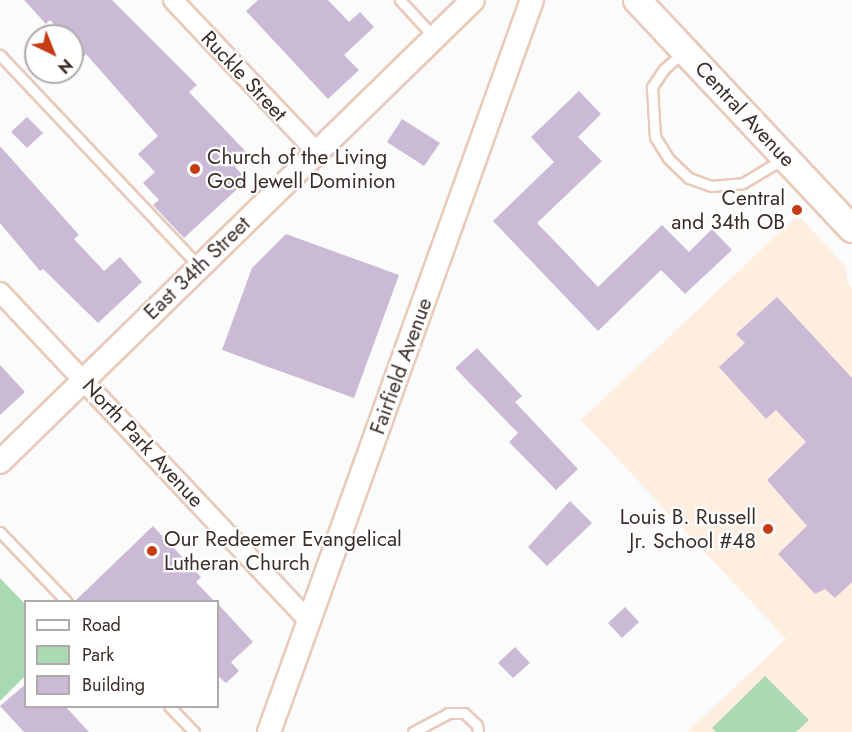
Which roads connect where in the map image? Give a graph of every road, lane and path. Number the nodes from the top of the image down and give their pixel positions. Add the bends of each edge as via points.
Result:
1 (173, 0) edge
2 (400, 0) edge
3 (473, 0) edge
4 (532, 0) edge
5 (637, 0) edge
6 (435, 37) junction
7 (684, 50) junction
8 (0, 55) edge
9 (316, 151) junction
10 (785, 158) junction
11 (852, 229) edge
12 (199, 266) junction
13 (0, 292) edge
14 (84, 379) junction
15 (0, 462) edge
16 (0, 532) edge
17 (65, 600) edge
18 (310, 622) junction
19 (171, 708) edge
20 (194, 732) edge
21 (269, 732) edge
22 (413, 732) edge
23 (478, 732) edge

1 - 9 street, Ruckle Street
2 - 6 lane
3 - 6 street, East 34th Street
4 - 18 street, Fairfield Avenue
5 - 7 main road, Central Avenue
6 - 9 street, East 34th Street
7 - 10 main road, Central Avenue
7 - 10 lane via 652,87 656,137 668,158 689,178 711,186 743,183
8 - 12 lane
9 - 12 street, East 34th Street
10 - 11 main road, Central Avenue
12 - 14 street, East 34th Street
13 - 14 street, North Park Avenue
14 - 15 street, East 34th Street
14 - 18 street, North Park Avenue
16 - 17 lane
18 - 21 street, Fairfield Avenue
19 - 20 lane
22 - 23 lane via 448,712 464,713 477,724

